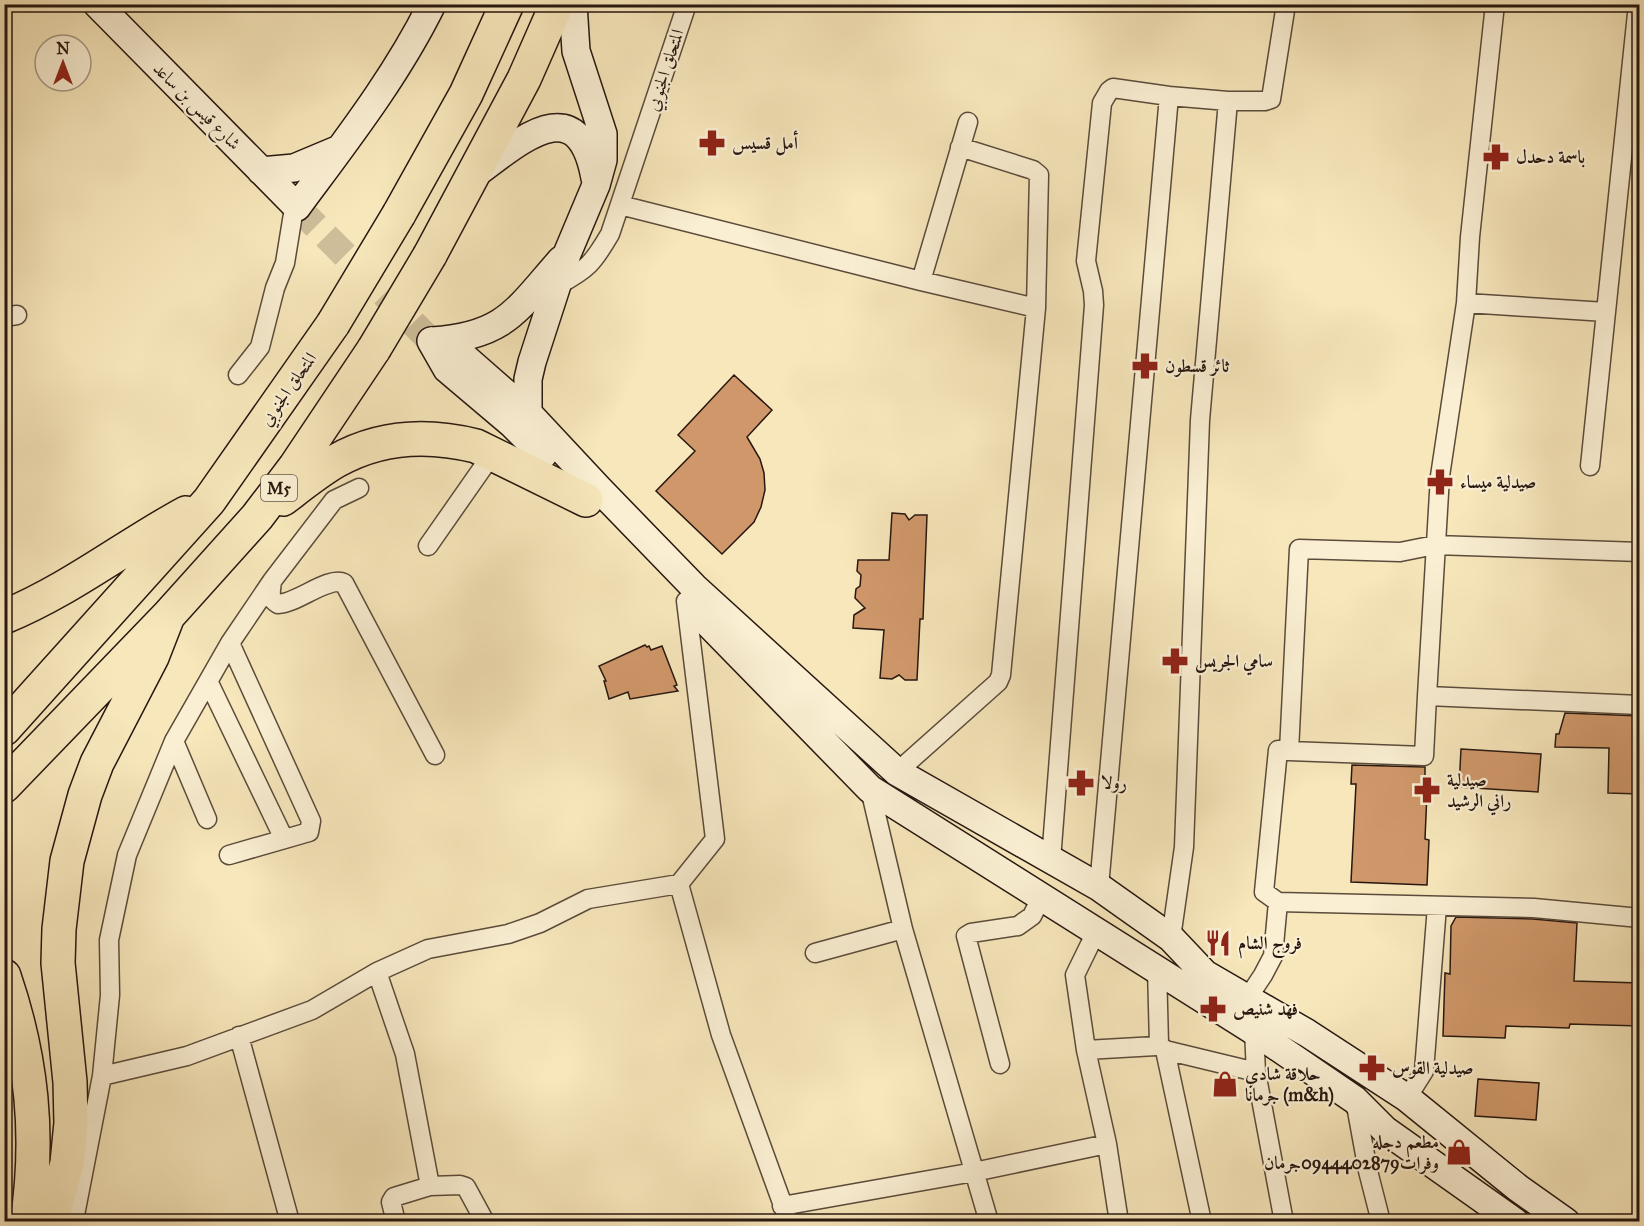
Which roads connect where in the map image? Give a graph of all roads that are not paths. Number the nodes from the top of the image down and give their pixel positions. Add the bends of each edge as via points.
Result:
1 (97, 4) edge
2 (432, 4) edge
3 (507, 4) edge
4 (557, 4) edge
5 (573, 4) edge
6 (687, 4) edge
7 (1286, 4) edge
8 (1495, 4) edge
9 (1638, 4) edge
10 (1169, 96) junction
11 (1228, 101) junction
12 (968, 122) dead end
13 (960, 147) junction
14 (341, 148) junction
15 (261, 171) junction
16 (471, 177) junction
17 (596, 185) junction
18 (620, 205) junction
19 (297, 207) junction
20 (567, 254) junction
21 (921, 281) junction
22 (558, 285) junction
23 (1466, 303) junction
24 (1036, 308) junction
25 (1606, 312) junction
26 (431, 341) junction
27 (238, 375) dead end
28 (528, 412) junction
29 (493, 453) junction
30 (1590, 466) dead end
31 (359, 488) dead end
32 (586, 500) junction
33 (209, 501) junction
34 (257, 517) junction
35 (1435, 545) junction
36 (428, 546) dead end
37 (1640, 552) edge
38 (272, 581) junction
39 (686, 600) junction
40 (168, 616) junction
41 (4, 617) edge
42 (230, 643) junction
43 (50, 678) junction
44 (209, 683) junction
45 (1427, 696) junction
46 (4, 704) edge
47 (1640, 705) edge
48 (4, 729) edge
49 (174, 741) junction
50 (1289, 751) junction
51 (435, 755) dead end
52 (897, 772) junction
53 (4, 786) edge
54 (870, 789) junction
55 (946, 800) junction
56 (207, 819) dead end
57 (926, 824) junction
58 (284, 839) junction
59 (229, 855) dead end
60 (1051, 860) junction
61 (679, 884) junction
62 (1099, 887) junction
63 (1041, 898) junction
64 (1278, 902) junction
65 (1437, 906) junction
66 (1640, 918) edge
67 (903, 929) junction
68 (1096, 932) junction
69 (1171, 938) junction
70 (814, 953) dead end
71 (1157, 968) junction
72 (377, 972) junction
73 (4, 976) edge
74 (1247, 999) junction
75 (1254, 1031) junction
76 (239, 1036) junction
77 (1162, 1047) junction
78 (1086, 1050) junction
79 (1000, 1064) dead end
80 (1256, 1072) junction
81 (102, 1076) junction
82 (1407, 1098) junction
83 (1355, 1100) junction
84 (1384, 1130) junction
85 (1107, 1144) junction
86 (974, 1172) junction
87 (430, 1186) junction
88 (785, 1214) edge
89 (27, 1221) edge
90 (51, 1221) edge
91 (72, 1221) edge
92 (290, 1221) edge
93 (396, 1221) edge
94 (485, 1221) edge
95 (988, 1221) edge
96 (1119, 1221) edge
97 (1202, 1221) edge
98 (1284, 1221) edge
99 (1381, 1221) edge
100 (1515, 1221) edge
101 (1566, 1221) edge

1 - 15 main road, شارع قيس بن ساعد
2 - 14 main road via 422,26
3 - 33 highway, المتحلق الجنوبي, bridge via 466,94 399,214 333,324
4 - 16 highway, M5 via 524,79
5 - 17 main road via 576,51 603,134 603,160
6 - 18 street, المتحلق الجنوبي
7 - 11 street via 1272,97 1265,102
8 - 23 street
9 - 25 street
10 - 11 street
10 - 60 street via 1118,87 1109,91 1102,103 1086,261 1094,305
10 - 62 street
11 - 69 street via 1200,420 1184,847
12 - 13 street
13 - 21 street
13 - 24 street via 1039,175
14 - 15 main road via 294,168
14 - 19 main road
15 - 19 main road, شارع قيس بن ساعد
16 - 17 main road via 531,134 550,127 570,131 585,143
16 - 34 highway, M5, bridge via 374,349
17 - 20 main road
18 - 21 street
18 - 22 street, المتحلق الجنوبي via 610,234 591,265
19 - 27 street via 260,347
20 - 22 main road
20 - 26 main road via 502,323 472,336
21 - 24 street
22 - 28 main road via 528,379
23 - 25 street
23 - 35 street via 1440,476
24 - 52 street via 1001,675 993,687
25 - 30 street
26 - 28 main road via 463,356
26 - 32 main road via 447,369 512,424
28 - 52 main road via 694,586
29 - 32 highway
29 - 34 highway via 441,439 387,441 334,462
29 - 36 street
31 - 38 street via 334,500
32 - 39 main road
33 - 41 highway via 63,590
33 - 43 highway, المتحلق الجنوبي
34 - 40 highway, M5
35 - 37 street
35 - 45 street
35 - 50 street via 1400,552 1299,549
38 - 42 street
38 - 51 street via 270,595 278,604 337,580 344,583
39 - 54 main road
39 - 61 street via 715,839
40 - 53 highway, M5
40 - 90 highway via 152,657 97,763 67,861 57,963 71,1123 67,1164
42 - 44 street
42 - 58 street via 311,821 309,832
43 - 46 highway via 26,682
43 - 48 highway, المتحلق الجنوبي
44 - 49 street
44 - 58 street
45 - 47 street
45 - 50 street via 1424,756
49 - 56 street
49 - 81 street via 127,855 109,940 110,995
50 - 64 street via 1278,750 1264,892
52 - 55 main road
54 - 57 main road
54 - 67 street
55 - 57 main road
55 - 60 main road
57 - 63 main road
58 - 59 street
60 - 62 main road
61 - 72 street via 588,899 540,923 508,934 428,949
61 - 88 street via 721,1035
62 - 69 main road
63 - 68 main road
63 - 79 street via 1032,916 1018,926 966,936
64 - 65 street
64 - 74 street via 1273,956
65 - 66 street via 1534,908
65 - 82 street via 1424,1071
67 - 70 street
67 - 86 street
68 - 71 main road
68 - 78 street via 1075,975
69 - 74 main road via 1205,974
71 - 75 main road
71 - 77 street
72 - 76 street via 312,1010
72 - 87 street via 405,1054
73 - 89 highway via 16,1010 32,1093 33,1178
74 - 82 main road
75 - 80 street
75 - 83 main road
76 - 81 street via 187,1056
76 - 92 street
77 - 78 street
77 - 80 street
77 - 97 street
78 - 85 street
80 - 98 street
81 - 91 street
82 - 84 main road
82 - 101 main road via 1518,1188
83 - 84 main road
83 - 99 street
84 - 100 main road
85 - 86 street
85 - 96 street
86 - 88 street
86 - 95 street
87 - 93 street via 394,1197 391,1202
87 - 94 street via 466,1187

